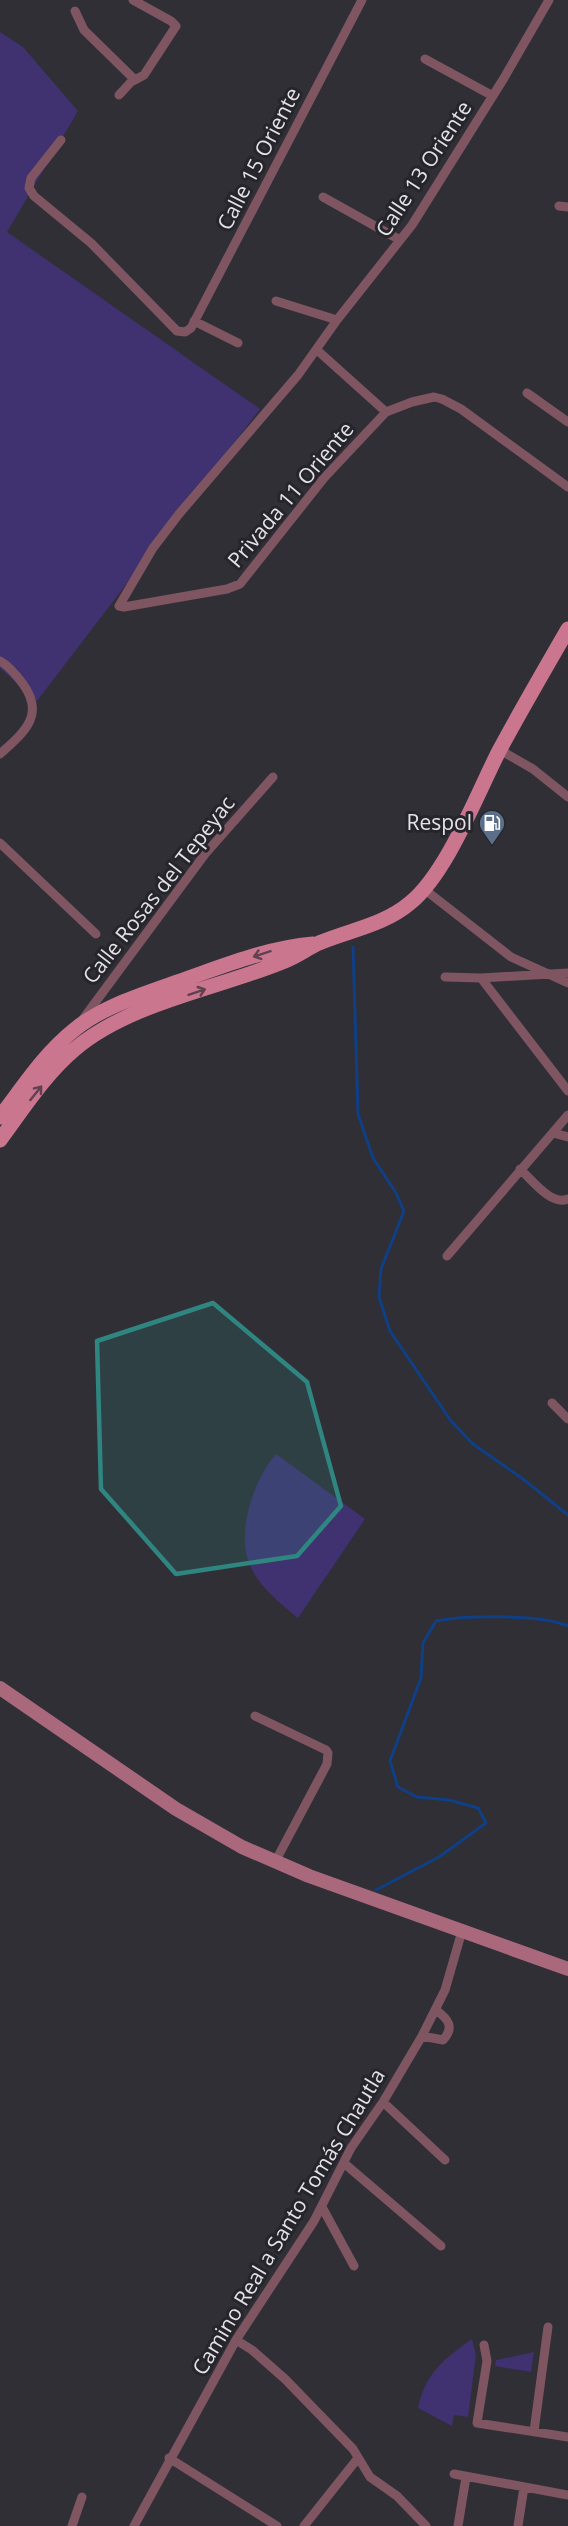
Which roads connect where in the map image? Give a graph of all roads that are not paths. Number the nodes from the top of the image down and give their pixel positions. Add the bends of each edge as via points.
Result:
1 (133, 0) edge
2 (362, 0) edge
3 (549, 0) edge
4 (75, 11) dead end
5 (425, 59) dead end
6 (135, 80) junction
7 (119, 95) dead end
8 (493, 96) junction
9 (61, 140) dead end
10 (323, 197) dead end
11 (400, 240) junction
12 (276, 301) dead end
13 (338, 320) junction
14 (194, 321) junction
15 (238, 344) dead end
16 (317, 350) junction
17 (527, 393) dead end
18 (386, 412) junction
19 (568, 422) edge
20 (568, 488) edge
21 (118, 604) joint
22 (568, 628) edge
23 (0, 661) edge
24 (500, 750) junction
25 (0, 754) edge
26 (273, 777) dead end
27 (568, 797) edge
28 (0, 843) edge
29 (424, 889) junction
30 (96, 934) dead end
31 (319, 943) junction
32 (568, 973) edge
33 (549, 975) junction
34 (445, 977) dead end
35 (481, 978) junction
36 (568, 984) edge
37 (76, 1028) junction
38 (568, 1091) edge
39 (568, 1115) edge
40 (0, 1117) edge
41 (553, 1133) junction
42 (568, 1137) edge
43 (0, 1140) edge
44 (520, 1169) junction
45 (566, 1200) edge
46 (447, 1256) dead end
47 (552, 1403) dead end
48 (568, 1419) edge
49 (0, 1688) edge
50 (255, 1716) dead end
51 (275, 1862) junction
52 (462, 1931) junction
53 (568, 1969) edge
54 (436, 2010) junction
55 (422, 2036) junction
56 (383, 2102) junction
57 (446, 2160) dead end
58 (345, 2164) junction
59 (322, 2207) junction
60 (441, 2246) dead end
61 (354, 2266) dead end
62 (548, 2327) dead end
63 (236, 2340) junction
64 (484, 2345) dead end
65 (534, 2431) junction
66 (568, 2437) edge
67 (169, 2458) junction
68 (358, 2458) junction
69 (454, 2474) dead end
70 (466, 2476) junction
71 (524, 2487) junction
72 (568, 2495) edge
73 (82, 2497) dead end
74 (72, 2526) edge
75 (134, 2526) edge
76 (277, 2526) edge
77 (304, 2526) edge
78 (426, 2526) edge
79 (458, 2526) edge
80 (518, 2526) edge

1 - 6 street via 176,26 144,75
2 - 14 street, Calle 15 Oriente
3 - 8 street, Calle 13 Oriente
4 - 6 street via 84,30
5 - 8 street
6 - 7 street
8 - 11 street, Calle 13 Oriente
9 - 14 street, Calle 15 Oriente via 31,178 29,188 34,196 90,243 177,331 185,332
10 - 11 street
11 - 13 street, Calle 13 Oriente
12 - 13 street
13 - 16 street, Calle 13 Oriente
14 - 15 street
16 - 18 street
16 - 21 street, Calle 13 Oriente via 179,514
17 - 19 street
18 - 20 street, Privada 11 Oriente via 434,397 449,402
18 - 21 street, Privada 11 Oriente via 324,478 240,584 124,607
22 - 24 main road
23 - 25 street via 22,682 33,706 29,724
24 - 27 street via 533,769
24 - 29 main road via 452,846
26 - 37 street, Calle Rosas del Tepeyac via 205,854
28 - 30 street
29 - 31 main road via 394,915
29 - 33 street via 511,957
31 -> 37 main road via 284,946 185,980 110,1008
43 -> 31 main road via 62,1061 97,1033 127,1017 289,960
32 - 33 street
33 - 35 street
33 - 36 street
34 - 35 street
35 - 38 street
37 - 40 main road via 51,1051
39 - 41 street
41 - 42 street
41 - 44 street
44 - 45 street via 552,1198
44 - 46 street
47 - 48 street
49 - 51 main road via 176,1809
50 - 51 street via 326,1750 329,1757
51 - 52 main road
52 - 53 main road
52 - 54 street, Camino Real a Santo Tomás Chautla
54 - 55 street, Camino Real a Santo Tomás Chautla
54 - 55 street via 447,2019 449,2034 443,2040
55 - 56 street, Camino Real a Santo Tomás Chautla
56 - 57 street
56 - 58 street, Camino Real a Santo Tomás Chautla via 351,2148
58 - 59 street, Camino Real a Santo Tomás Chautla
58 - 60 street
59 - 61 street
59 - 63 street, Camino Real a Santo Tomás Chautla
62 - 65 street
63 - 67 street, Camino Real a Santo Tomás Chautla
63 - 68 street via 285,2379
64 - 65 street via 487,2361 477,2423
65 - 66 street
67 - 75 street, Camino Real a Santo Tomás Chautla
67 - 76 street
68 - 77 street
68 - 78 street via 370,2477 397,2496
69 - 70 street
70 - 71 street
70 - 79 street
71 - 72 street
71 - 80 street
73 - 74 street

